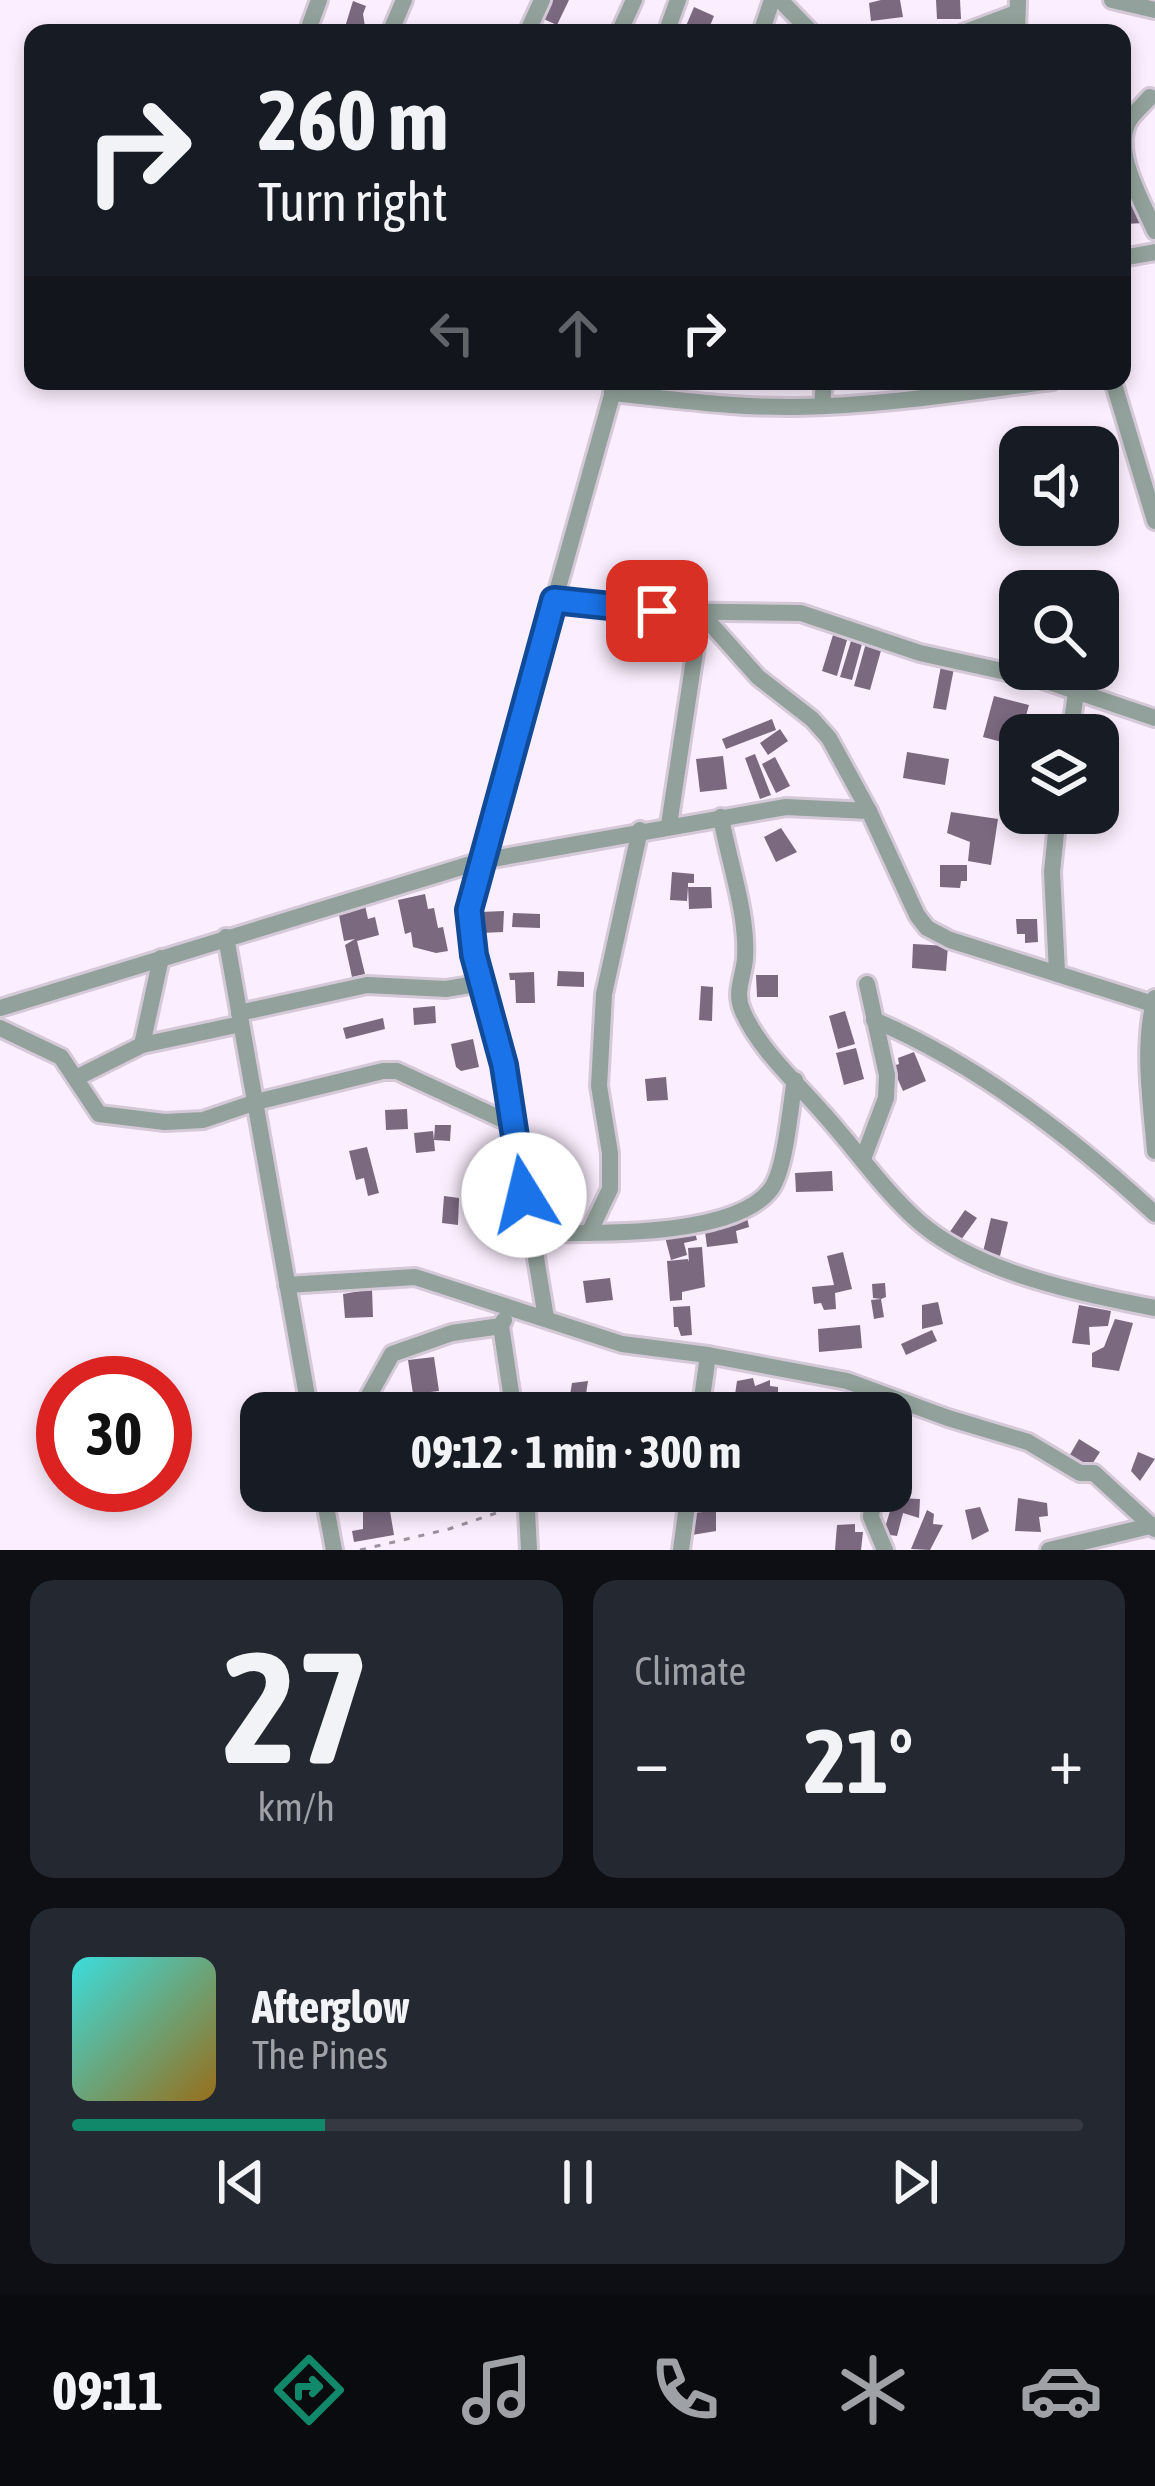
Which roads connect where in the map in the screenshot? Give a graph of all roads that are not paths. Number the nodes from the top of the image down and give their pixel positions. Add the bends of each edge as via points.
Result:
1 (776, 0) edge
2 (1112, 0) edge
3 (1017, 7) edge
4 (1155, 10) edge
5 (802, 24) edge
6 (982, 24) edge
7 (1150, 98) dead end
8 (1131, 118) edge
9 (1131, 172) edge
10 (1155, 231) edge
11 (612, 390) edge
12 (645, 390) edge
13 (823, 390) edge
14 (975, 390) edge
15 (1116, 390) edge
16 (822, 406) junction
17 (1155, 520) edge
18 (554, 600) junction
19 (701, 613) junction
20 (1076, 693) junction
21 (1073, 714) edge
22 (1155, 718) edge
23 (869, 811) junction
24 (721, 817) junction
25 (669, 825) junction
26 (640, 830) junction
27 (1056, 834) edge
28 (482, 861) junction
29 (226, 937) junction
30 (161, 958) junction
31 (1057, 972) junction
32 (482, 983) junction
33 (867, 984) dead end
34 (0, 1008) edge
35 (1153, 1010) edge
36 (240, 1018) junction
37 (874, 1020) junction
38 (0, 1028) edge
39 (142, 1045) junction
40 (76, 1078) junction
41 (794, 1080) junction
42 (256, 1102) junction
43 (512, 1124) junction
44 (1155, 1151) edge
45 (863, 1159) junction
46 (1155, 1214) edge
47 (530, 1233) junction
48 (590, 1233) junction
49 (287, 1285) junction
50 (510, 1306) junction
51 (1155, 1308) edge
52 (546, 1318) junction
53 (501, 1326) junction
54 (708, 1355) junction
55 (306, 1392) edge
56 (371, 1392) edge
57 (511, 1392) edge
58 (703, 1392) edge
59 (866, 1392) edge
60 (912, 1411) edge
61 (327, 1512) edge
62 (527, 1512) edge
63 (686, 1512) edge
64 (872, 1512) edge
65 (1154, 1527) edge
66 (334, 1550) edge
67 (529, 1550) edge
68 (681, 1550) edge
69 (885, 1550) edge
70 (1049, 1550) edge

1 - 5 street
2 - 4 street
3 - 6 street
7 - 8 street
9 - 10 street
11 - 18 street
12 - 16 street via 746,406
13 - 16 street
14 - 16 street
15 - 17 street
18 - 19 street
18 - 28 street
19 - 20 street via 801,613
19 - 23 street via 829,738
19 - 25 street
20 - 21 street
20 - 22 street
23 - 24 street via 786,807
23 - 31 street via 927,928
24 - 25 street
24 - 41 street via 745,919 738,996
25 - 26 street
26 - 28 street
26 - 48 street via 604,994 599,1087 610,1189
27 - 31 street
28 - 29 street
28 - 32 street via 469,910
29 - 30 street
29 - 36 street
30 - 34 street
30 - 39 street
31 - 35 street
32 - 36 street via 367,985
32 - 43 street
33 - 37 street
35 - 44 street
36 - 39 street
36 - 42 street
37 - 45 street via 886,1098
37 - 46 street via 926,1042 1040,1119
38 - 40 street via 52,1051
39 - 40 street
40 - 42 street via 99,1114 203,1120
41 - 45 street
41 - 48 street via 773,1186 746,1212
42 - 43 street via 397,1072
42 - 49 street
43 - 47 street
45 - 51 street via 952,1248 1077,1293
47 - 48 street
47 - 52 street
49 - 50 street via 415,1276
49 - 55 street
50 - 52 street
50 - 53 street
52 - 54 street via 622,1344
53 - 56 street via 392,1354
53 - 57 street
54 - 58 street
54 - 59 street via 847,1381
60 - 65 street via 1028,1442 1094,1473
61 - 66 street
62 - 67 street
63 - 68 street
64 - 69 street
65 - 70 street

